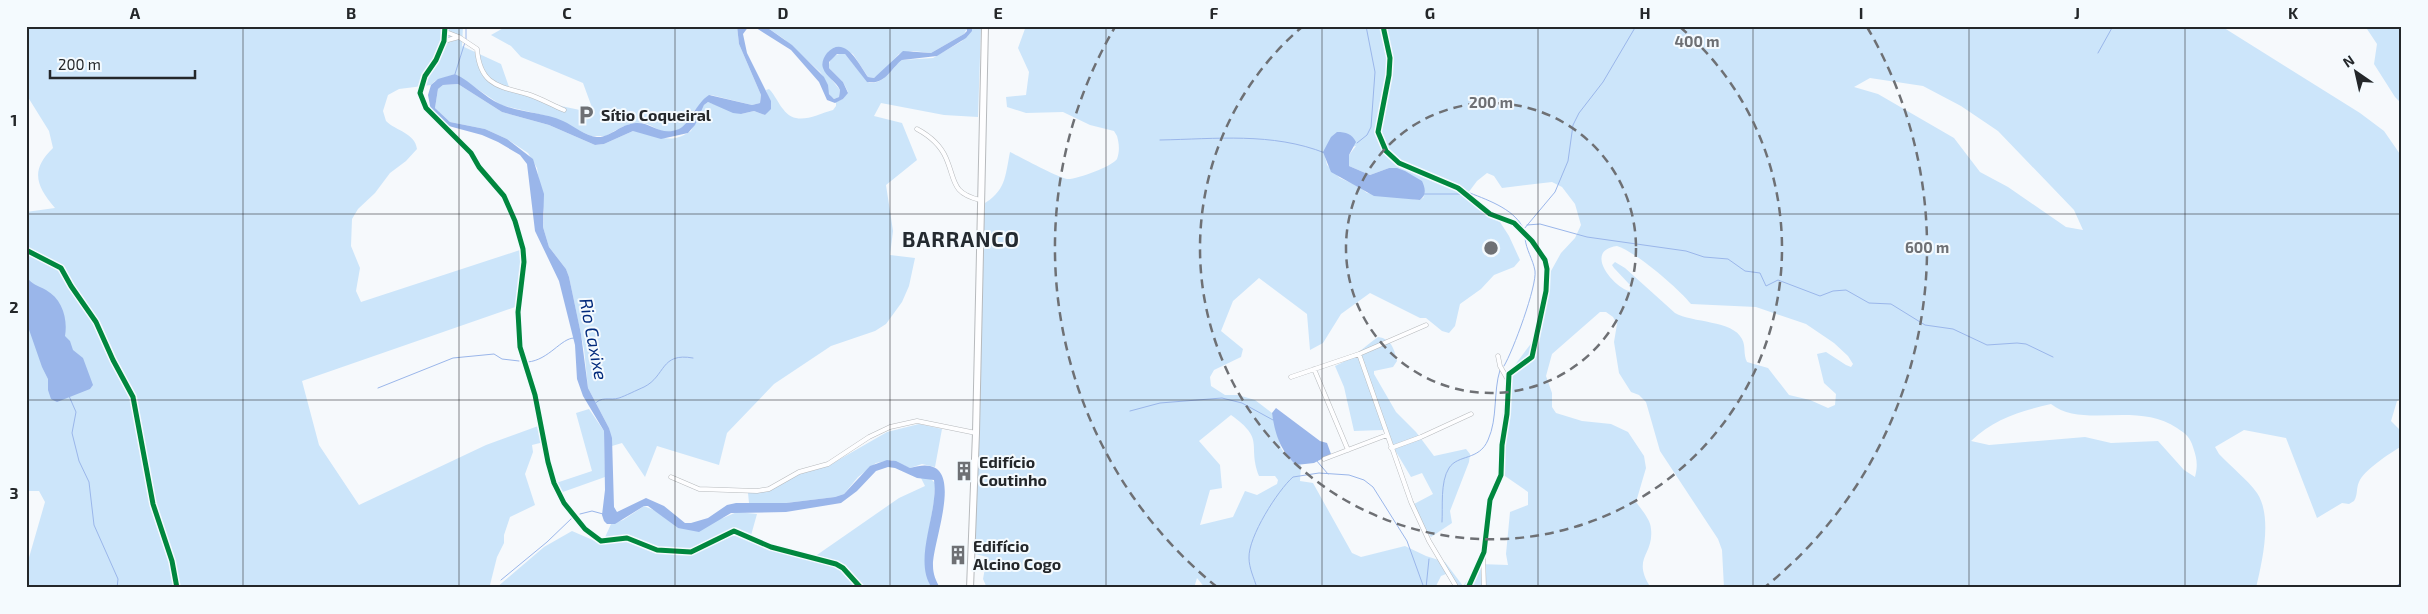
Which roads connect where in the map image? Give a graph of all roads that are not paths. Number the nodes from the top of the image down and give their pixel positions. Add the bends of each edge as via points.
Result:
1 (445, 26) edge
2 (985, 26) edge
3 (1383, 26) edge
4 (446, 32) junction
5 (461, 37) junction
6 (444, 41) junction
7 (564, 110) dead end
8 (917, 129) dead end
9 (980, 200) junction
10 (26, 250) edge
11 (1426, 325) dead end
12 (1359, 354) junction
13 (1498, 356) dead end
14 (1314, 369) junction
15 (1291, 377) dead end
16 (1508, 380) junction
17 (1471, 414) dead end
18 (976, 433) junction
19 (1387, 435) junction
20 (1391, 448) junction
21 (1348, 450) junction
22 (1324, 460) dead end
23 (671, 477) dead end
24 (1484, 552) junction
25 (176, 588) edge
26 (861, 588) edge
27 (970, 588) edge
28 (1457, 588) edge
29 (1468, 588) edge
30 (1484, 588) edge

1 - 4 street
2 - 9 main road
3 - 16 street via 1390,58 1378,132 1386,151 1399,163 1458,188 1490,214 1514,224 1532,241 1545,260 1548,269 1546,291 1532,357 1511,370
4 - 5 street
4 - 6 street
5 - 6 street
5 - 7 street via 477,49 483,72 497,87 530,95
6 - 26 street via 425,76 420,93 426,108 471,153 504,196 516,221 524,262 518,312 520,347 548,462 564,503 585,529 601,541 627,538 657,550 691,552 734,531 771,547 843,568
8 - 9 street via 939,145 961,193
9 - 18 main road
10 - 25 street via 61,268 96,322 133,397 153,504 172,561
11 - 12 street
12 - 14 street
12 - 19 street
13 - 16 street
14 - 15 street
14 - 21 street
16 - 24 street via 1501,475 1490,500
17 - 20 street
18 - 23 street via 917,421 890,427 828,464 799,472 757,492 699,489
18 - 27 main road
19 - 20 street
19 - 21 street
20 - 28 street via 1429,541
21 - 22 street
24 - 29 street
24 - 30 street

